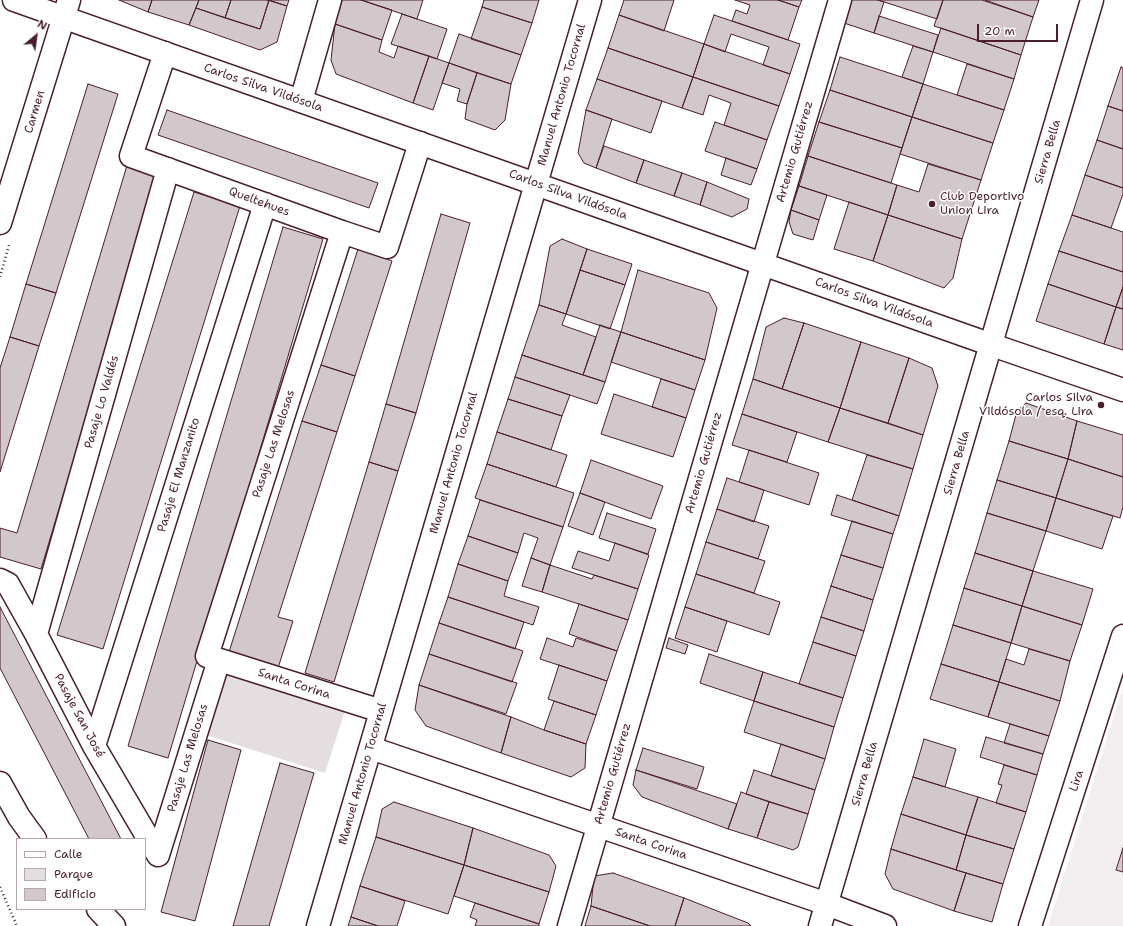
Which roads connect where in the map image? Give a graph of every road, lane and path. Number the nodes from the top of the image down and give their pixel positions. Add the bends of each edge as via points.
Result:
1 (14, 0) edge
2 (330, 0) edge
3 (590, 0) edge
4 (840, 0) edge
5 (1092, 0) edge
6 (67, 9) edge
7 (165, 53) junction
8 (301, 101) junction
9 (420, 143) junction
10 (168, 169) junction
11 (536, 184) junction
12 (265, 204) junction
13 (0, 223) edge
14 (342, 232) junction
15 (763, 264) junction
16 (992, 345) junction
17 (1123, 390) edge
18 (0, 580) edge
19 (36, 634) junction
20 (1123, 636) edge
21 (213, 658) junction
22 (381, 711) junction
23 (94, 746) junction
24 (371, 748) junction
25 (2, 791) edge
26 (598, 826) junction
27 (34, 838) edge
28 (158, 855) joint
29 (0, 887) edge
30 (827, 904) junction
31 (99, 910) edge
32 (17, 926) edge
33 (114, 926) edge
34 (318, 926) edge
35 (569, 926) edge
36 (820, 926) edge
37 (885, 926) edge
38 (1030, 926) edge

1 - 6 street, Carlos Silva Vildósola
2 - 8 street
3 - 11 street, Manuel Antonio Tocornal
4 - 15 street, Artemio Gutiérrez
5 - 16 street, Sierra Bella
6 - 7 street, Carlos Silva Vildósola
6 - 13 street, Carmen
7 - 8 street, Carlos Silva Vildósola
7 - 10 street, Queltehues via 131,156
8 - 9 street, Carlos Silva Vildósola
9 - 11 street, Carlos Silva Vildósola
9 - 14 street, Queltehues via 387,246
10 - 12 street, Queltehues
10 - 19 street, Pasaje Lo Valdés
11 - 15 street, Carlos Silva Vildósola
11 - 22 street, Manuel Antonio Tocornal
12 - 14 street, Queltehues
12 - 23 street, Pasaje El Manzanito
14 - 21 street, Pasaje Las Melosas
15 - 16 street, Carlos Silva Vildósola
15 - 26 street, Artemio Gutiérrez
16 - 17 street, Carlos Silva Vildósola
16 - 30 street, Sierra Bella
18 - 19 street, Pasaje San José via 8,584
19 - 23 street, Pasaje San José
20 - 38 street, Lira
21 - 22 street, Santa Corina
21 - 28 street, Pasaje Las Melosas
22 - 24 street, Manuel Antonio Tocornal
23 - 28 street, Pasaje San José
24 - 26 street, Santa Corina
24 - 34 street, Manuel Antonio Tocornal
25 - 27 street
26 - 30 street, Santa Corina
26 - 35 street, Artemio Gutiérrez
29 - 32 path
30 - 36 street, Sierra Bella
30 - 37 street, Santa Corina
31 - 33 street

